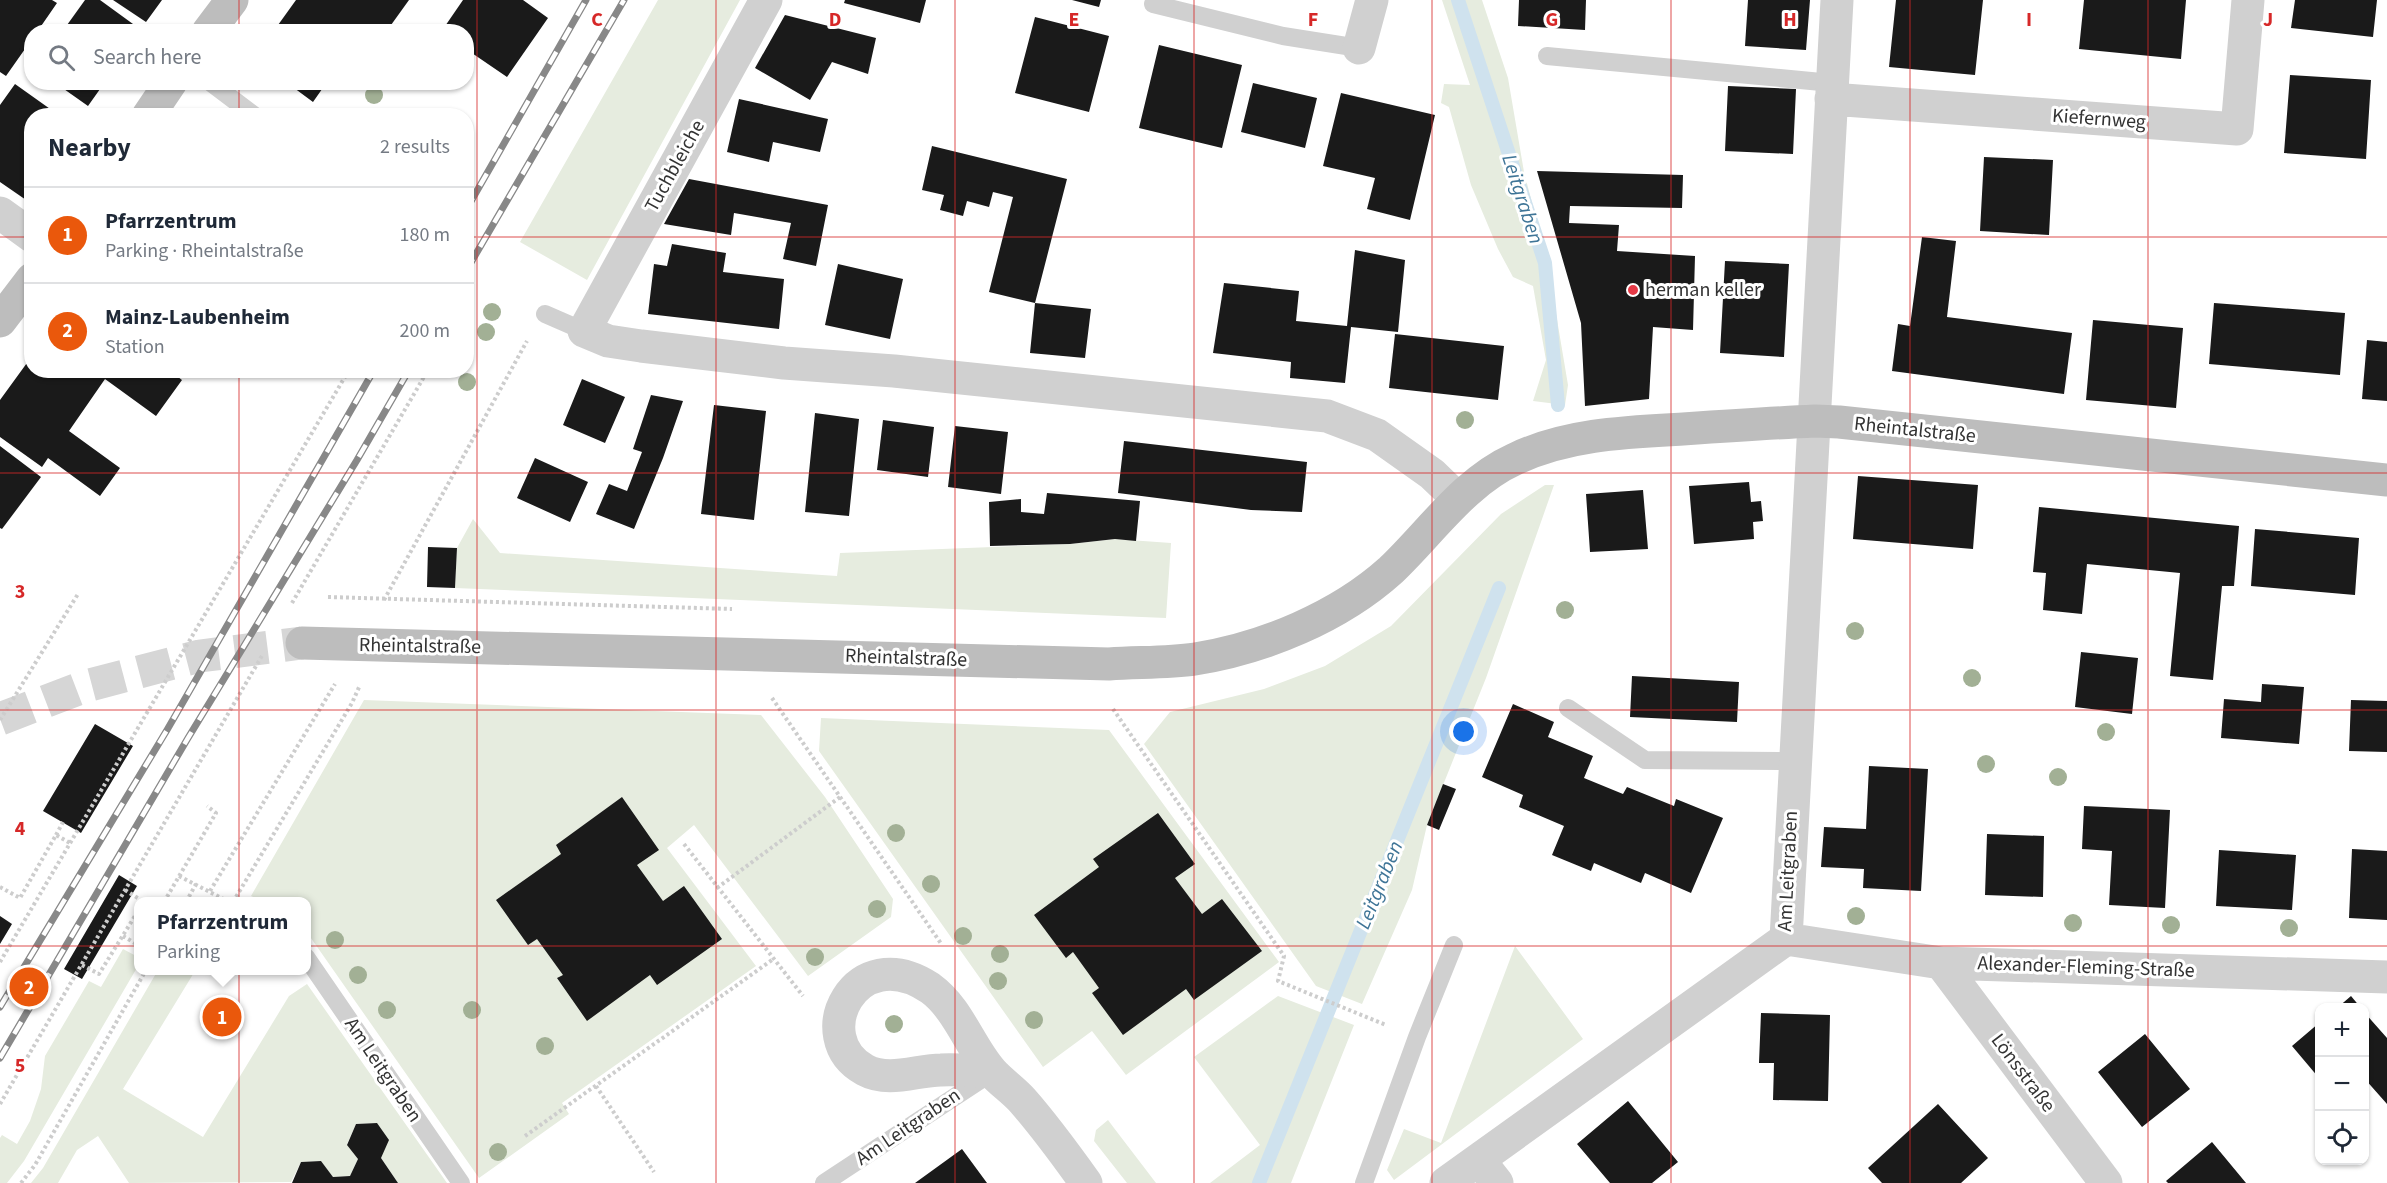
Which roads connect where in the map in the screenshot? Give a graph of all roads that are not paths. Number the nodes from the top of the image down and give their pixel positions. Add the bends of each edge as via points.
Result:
1 (232, 0) edge
2 (766, 0) edge
3 (1372, 0) edge
4 (1837, 0) edge
5 (2248, 0) edge
6 (1153, 4) dead end
7 (214, 24) edge
8 (1359, 48) joint
9 (1547, 56) dead end
10 (166, 90) edge
11 (221, 90) edge
12 (1832, 91) junction
13 (153, 108) edge
14 (244, 108) edge
15 (0, 213) edge
16 (24, 230) edge
17 (24, 290) edge
18 (545, 314) road end
19 (0, 321) edge
20 (584, 330) junction
21 (1815, 421) junction
22 (2387, 480) edge
23 (1458, 499) junction
24 (302, 643) tunnel mouth
25 (1568, 708) dead end
26 (1795, 761) junction
27 (1786, 939) junction
28 (1454, 945) dead end
29 (1941, 963) junction
30 (311, 964) edge
31 (2387, 977) edge
32 (992, 1072) junction
33 (1488, 1172) edge
34 (461, 1183) edge
35 (824, 1183) edge
36 (1086, 1183) edge
37 (1364, 1183) edge
38 (1446, 1183) edge
39 (2106, 1183) edge

1 - 7 street
2 - 20 street, Tuchbleiche
3 - 8 street
4 - 12 street
5 - 12 street, Kiefernweg via 2237,129
6 - 8 lane via 1283,36
9 - 12 lane
10 - 13 street
11 - 14 lane
12 - 21 street
15 - 16 street
17 - 19 street
18 - 20 lane
20 - 23 street via 608,341 677,350 1327,416 1377,435 1432,474
21 - 22 street, Rheintalstraße
21 - 23 street, Rheintalstraße via 1615,433 1571,440 1515,459
21 - 26 street, Am Leitgraben
23 - 24 street, Rheintalstraße via 1389,571 1359,594 1279,638 1194,659 1109,664
25 - 26 lane via 1645,760
26 - 27 street, Am Leitgraben
27 - 29 street, Alexander-Fleming-Straße
27 - 33 street, Am Leitgraben
28 - 37 lane
29 - 31 street, Alexander-Fleming-Straße
29 - 39 street, Lönsstraße
30 - 34 lane, Am Leitgraben
32 - 32 street, Am Leitgraben via 948,1005 911,978 874,976 858,984 841,1012 838,1034 847,1055 865,1070 888,1076 941,1070
32 - 35 lane, Am Leitgraben
32 - 36 street via 1021,1099
33 - 38 street, Am Leitgraben

